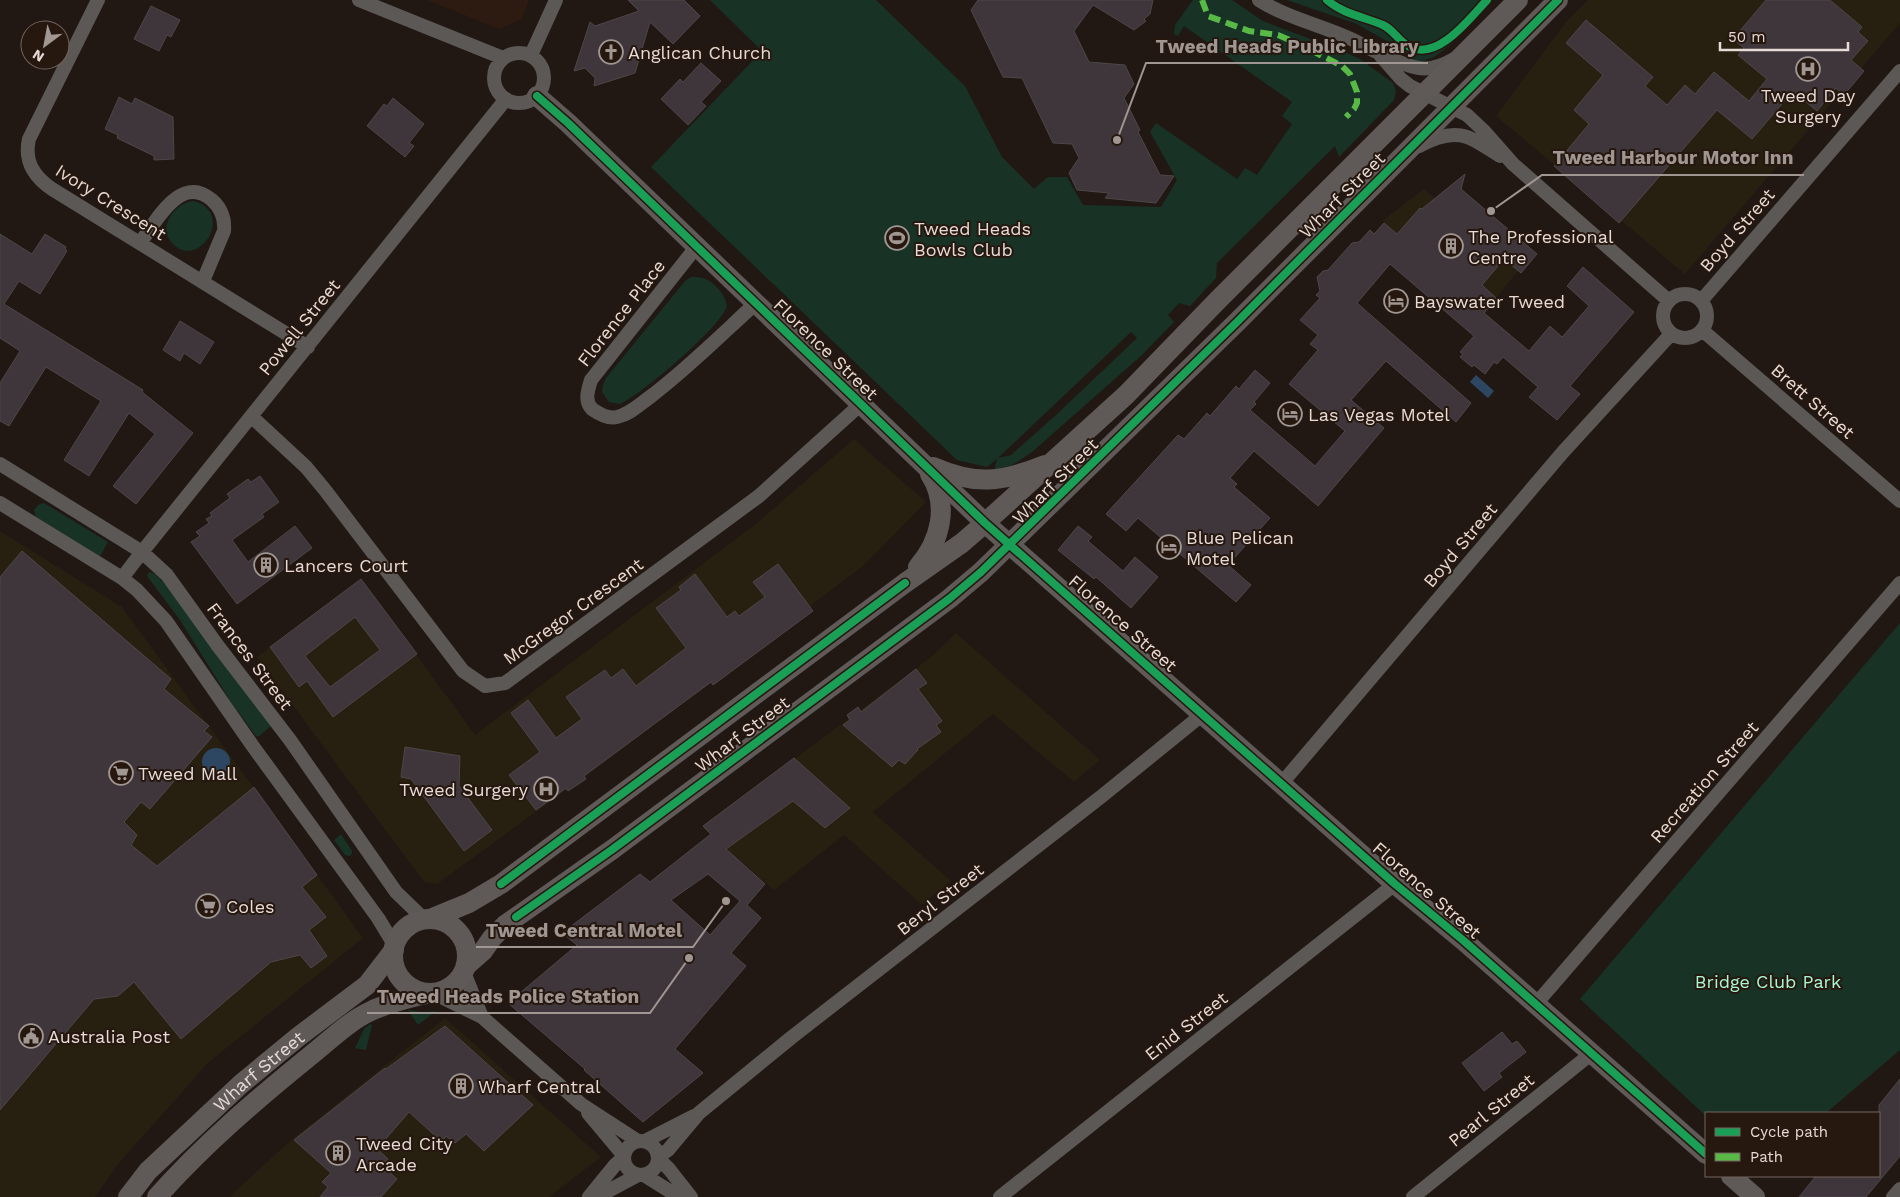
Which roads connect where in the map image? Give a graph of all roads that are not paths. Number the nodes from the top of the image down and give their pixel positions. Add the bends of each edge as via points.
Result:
1 (98, 0) edge
2 (359, 0) edge
3 (556, 0) edge
4 (1259, 0) edge
5 (1518, 0) edge
6 (1558, 0) edge
7 (1468, 52) junction
8 (1380, 55) junction
9 (531, 56) junction
10 (503, 58) junction
11 (1900, 71) edge
12 (1425, 93) junction
13 (538, 96) junction
14 (506, 99) junction
15 (1451, 106) junction
16 (1403, 154) junction
17 (1513, 164) junction
18 (140, 243) junction
19 (697, 246) junction
20 (203, 281) junction
21 (1669, 301) junction
22 (1701, 301) junction
23 (756, 303) junction
24 (1702, 330) junction
25 (1671, 334) junction
26 (308, 347) junction
27 (861, 404) junction
28 (252, 417) junction
29 (922, 462) junction
30 (1053, 462) junction
31 (0, 464) edge
32 (1900, 501) edge
33 (0, 503) edge
34 (985, 523) junction
35 (1011, 545) junction
36 (142, 552) junction
37 (122, 578) junction
38 (905, 583) junction
39 (1900, 583) edge
40 (1203, 714) junction
41 (1282, 783) junction
42 (1394, 884) junction
43 (427, 919) junction
44 (394, 948) junction
45 (465, 969) junction
46 (431, 993) junction
47 (1535, 1005) junction
48 (482, 1016) junction
49 (1592, 1053) junction
50 (581, 1104) junction
51 (699, 1113) junction
52 (642, 1141) junction
53 (1705, 1153) edge
54 (624, 1156) junction
55 (658, 1158) junction
56 (641, 1175) junction
57 (1732, 1177) edge
58 (1900, 1189) edge
59 (128, 1197) edge
60 (157, 1197) edge
61 (589, 1197) edge
62 (597, 1197) edge
63 (678, 1197) edge
64 (691, 1197) edge
65 (1000, 1197) edge
66 (1413, 1197) edge
67 (1755, 1197) edge
68 (1894, 1197) edge

1 - 18 street, Ivory Crescent via 28,139 26,154 35,175 45,184
2 - 10 street
3 - 9 street
4 - 8 street
5 - 7 main road, Wharf Street
6 - 15 main road, Wharf Street
7 - 8 street via 1437,67 1424,69
7 - 12 main road, Wharf Street
8 - 12 street via 1401,78
9 - 10 street via 517,53
9 - 13 street via 537,60 544,74
10 - 14 street via 494,79
11 - 22 street, Boyd Street
12 - 15 street
12 - 30 main road, Wharf Street via 1126,395
13 - 14 street via 522,103
13 - 19 main road, Florence Street
14 - 26 street, Powell Street
15 - 16 main road, Wharf Street
15 - 17 street via 1467,115
16 - 17 street via 1433,138 1461,135
16 - 35 main road, Wharf Street
17 - 21 street
18 - 20 street, Ivory Crescent
18 - 20 street via 179,194 187,192 208,196 222,214 224,231
19 - 23 main road, Florence Street
19 - 23 street, Florence Place via 591,380 588,405 601,415 613,418 628,413 668,384
20 - 26 street, Ivory Crescent
21 - 22 street via 1685,294
21 - 25 street via 1664,307 1663,321
22 - 24 street via 1707,315
23 - 27 main road, Florence Street
24 - 25 street via 1691,338
24 - 32 street, Brett Street
25 - 41 street, Boyd Street via 1563,452
26 - 28 street, Powell Street
27 - 28 street, McGregor Crescent via 780,480 728,520 505,683 485,686 463,671 306,467
27 - 29 main road, Florence Street
28 - 36 street, Powell Street
29 - 30 main road via 976,481 1011,476
29 - 34 main road, Florence Street
29 - 38 main road via 938,491 942,509 940,524 936,542
30 - 34 main road, Wharf Street
31 - 36 street, Frances Street
33 - 37 street
34 - 35 main road, Florence Street
34 - 38 main road, Wharf Street
35 - 40 main road, Florence Street
35 - 45 main road, Wharf Street via 949,599 606,854 504,925
36 - 37 street, Powell Street
36 - 43 street, Frances Street via 167,574 396,892
37 - 44 street via 166,621 378,918
38 - 43 main road, Wharf Street via 501,884 474,901
39 - 47 street, Recreation Street
40 - 41 main road, Florence Street
40 - 51 street, Beryl Street via 792,1036
41 - 42 main road, Florence Street
42 - 47 main road, Florence Street
42 - 65 street, Enid Street
43 - 44 main road via 406,928
43 - 45 main road via 446,923 460,934 467,955
44 - 46 main road via 398,974 411,988
44 - 59 main road, Wharf Street via 367,985 242,1084 148,1171
45 - 46 main road via 451,987
45 - 48 street
46 - 48 street
46 - 60 main road, Wharf Street via 393,1002 351,1023 226,1128
47 - 49 main road, Florence Street
48 - 50 street
49 - 53 main road, Florence Street
49 - 66 street, Pearl Street
50 - 52 street
50 - 54 street
51 - 52 street, Beryl Street
51 - 55 street, Beryl Street
52 - 54 street via 628,1146
52 - 55 street via 654,1147
54 - 56 street via 626,1167
54 - 61 street
55 - 56 street via 655,1168
55 - 64 street
56 - 62 street
56 - 63 street
57 - 67 main road
58 - 68 street

